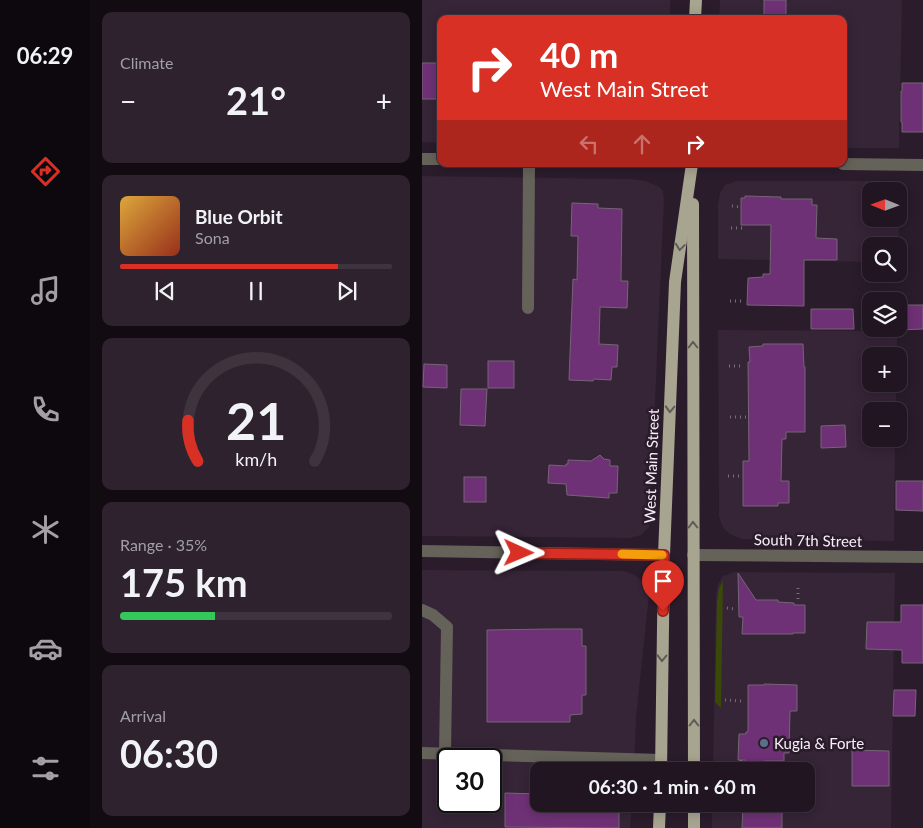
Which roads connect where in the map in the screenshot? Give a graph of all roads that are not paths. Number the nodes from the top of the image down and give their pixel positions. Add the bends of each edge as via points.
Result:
1 (696, 0) edge
2 (695, 15) edge
3 (422, 159) edge
4 (437, 159) edge
5 (847, 164) edge
6 (922, 165) edge
7 (529, 167) edge
8 (692, 167) edge
9 (692, 167) edge
10 (528, 308) dead end
11 (422, 552) edge
12 (693, 554) junction
13 (664, 555) junction
14 (922, 557) edge
15 (422, 610) edge
16 (446, 748) edge
17 (422, 753) edge
18 (437, 753) edge
19 (502, 756) edge
20 (595, 762) edge
21 (661, 762) edge
22 (694, 762) edge
23 (660, 812) edge
24 (694, 812) edge
25 (659, 828) edge
26 (694, 828) edge

1 - 2 main road
3 - 4 street
5 - 6 street
7 - 10 street
12 -> 8 main road, West Main Street
9 -> 13 main road, West Main Street via 675,282
11 - 13 street
12 - 14 street, South 7th Street
22 -> 12 main road, West Main Street
13 -> 21 main road, West Main Street
15 - 16 street via 447,627
17 - 18 street
19 - 20 street
23 - 25 main road
24 - 26 main road

